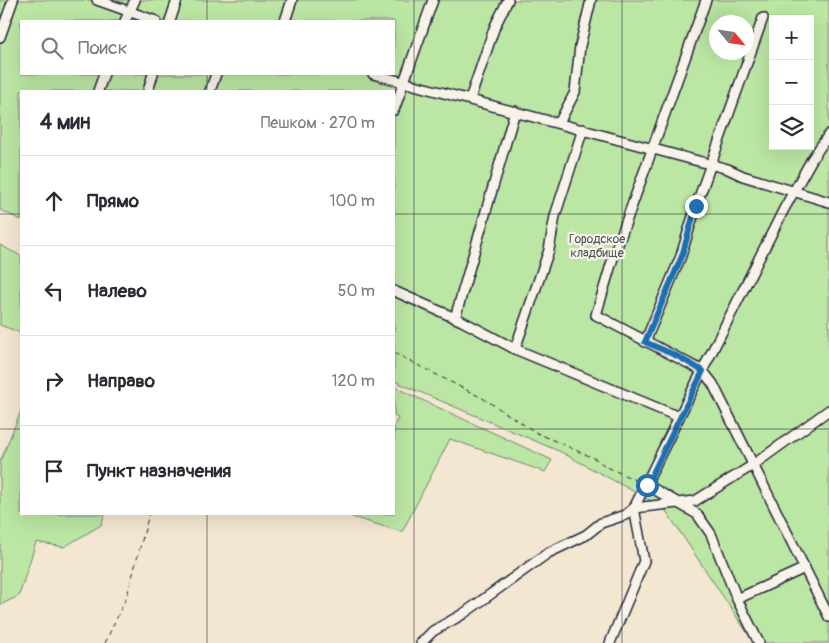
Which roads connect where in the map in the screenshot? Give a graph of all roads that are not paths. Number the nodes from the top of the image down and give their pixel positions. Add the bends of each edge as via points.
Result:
1 (13, 0) edge
2 (98, 0) edge
3 (135, 0) edge
4 (177, 0) edge
5 (292, 0) edge
6 (433, 0) edge
7 (508, 0) edge
8 (591, 0) edge
9 (706, 0) edge
10 (130, 12) junction
11 (764, 18) dead end
12 (126, 20) edge
13 (153, 20) edge
14 (170, 20) edge
15 (285, 20) edge
16 (0, 37) edge
17 (104, 75) edge
18 (153, 75) edge
19 (216, 75) edge
20 (377, 75) edge
21 (404, 81) junction
22 (98, 90) edge
23 (148, 90) edge
24 (210, 90) edge
25 (470, 99) junction
26 (395, 107) edge
27 (515, 111) junction
28 (559, 123) junction
29 (583, 130) junction
30 (829, 134) edge
31 (653, 149) junction
32 (710, 164) junction
33 (794, 192) junction
34 (829, 202) edge
35 (395, 291) edge
36 (455, 318) junction
37 (645, 342) junction
38 (515, 349) junction
39 (703, 371) junction
40 (829, 410) edge
41 (679, 417) junction
42 (754, 465) junction
43 (647, 485) junction
44 (679, 503) junction
45 (634, 508) junction
46 (805, 568) junction
47 (736, 599) junction
48 (829, 617) edge
49 (421, 643) edge
50 (610, 643) edge
51 (759, 643) edge

1 - 16 lane
2 - 10 lane
3 - 10 lane
4 - 14 lane
5 - 15 lane
6 - 21 lane
7 - 25 lane via 495,26
8 - 28 lane via 580,46 575,92
9 - 31 lane
10 - 12 lane
10 - 13 lane
11 - 32 lane
17 - 22 lane
18 - 23 lane
19 - 24 lane
20 - 21 lane
21 - 25 lane
21 - 26 lane
25 - 27 lane
27 - 28 lane
27 - 36 lane
28 - 29 lane
29 - 31 lane
29 - 38 lane via 555,216 549,250
30 - 33 lane
31 - 32 lane
31 - 37 lane via 596,314
32 - 33 lane
32 - 37 lane via 682,256
33 - 34 lane
33 - 39 lane
35 - 36 lane
36 - 38 lane
37 - 39 lane
38 - 41 lane
39 - 41 lane
39 - 42 lane via 713,384
40 - 42 lane
41 - 43 lane
42 - 44 lane via 716,486 696,502
42 - 46 lane
43 - 44 lane
43 - 45 lane
44 - 45 lane
44 - 47 lane via 697,514 711,534
45 - 49 lane via 548,553 463,614 433,631
45 - 50 lane via 644,561
46 - 47 lane
46 - 48 lane
47 - 51 lane

